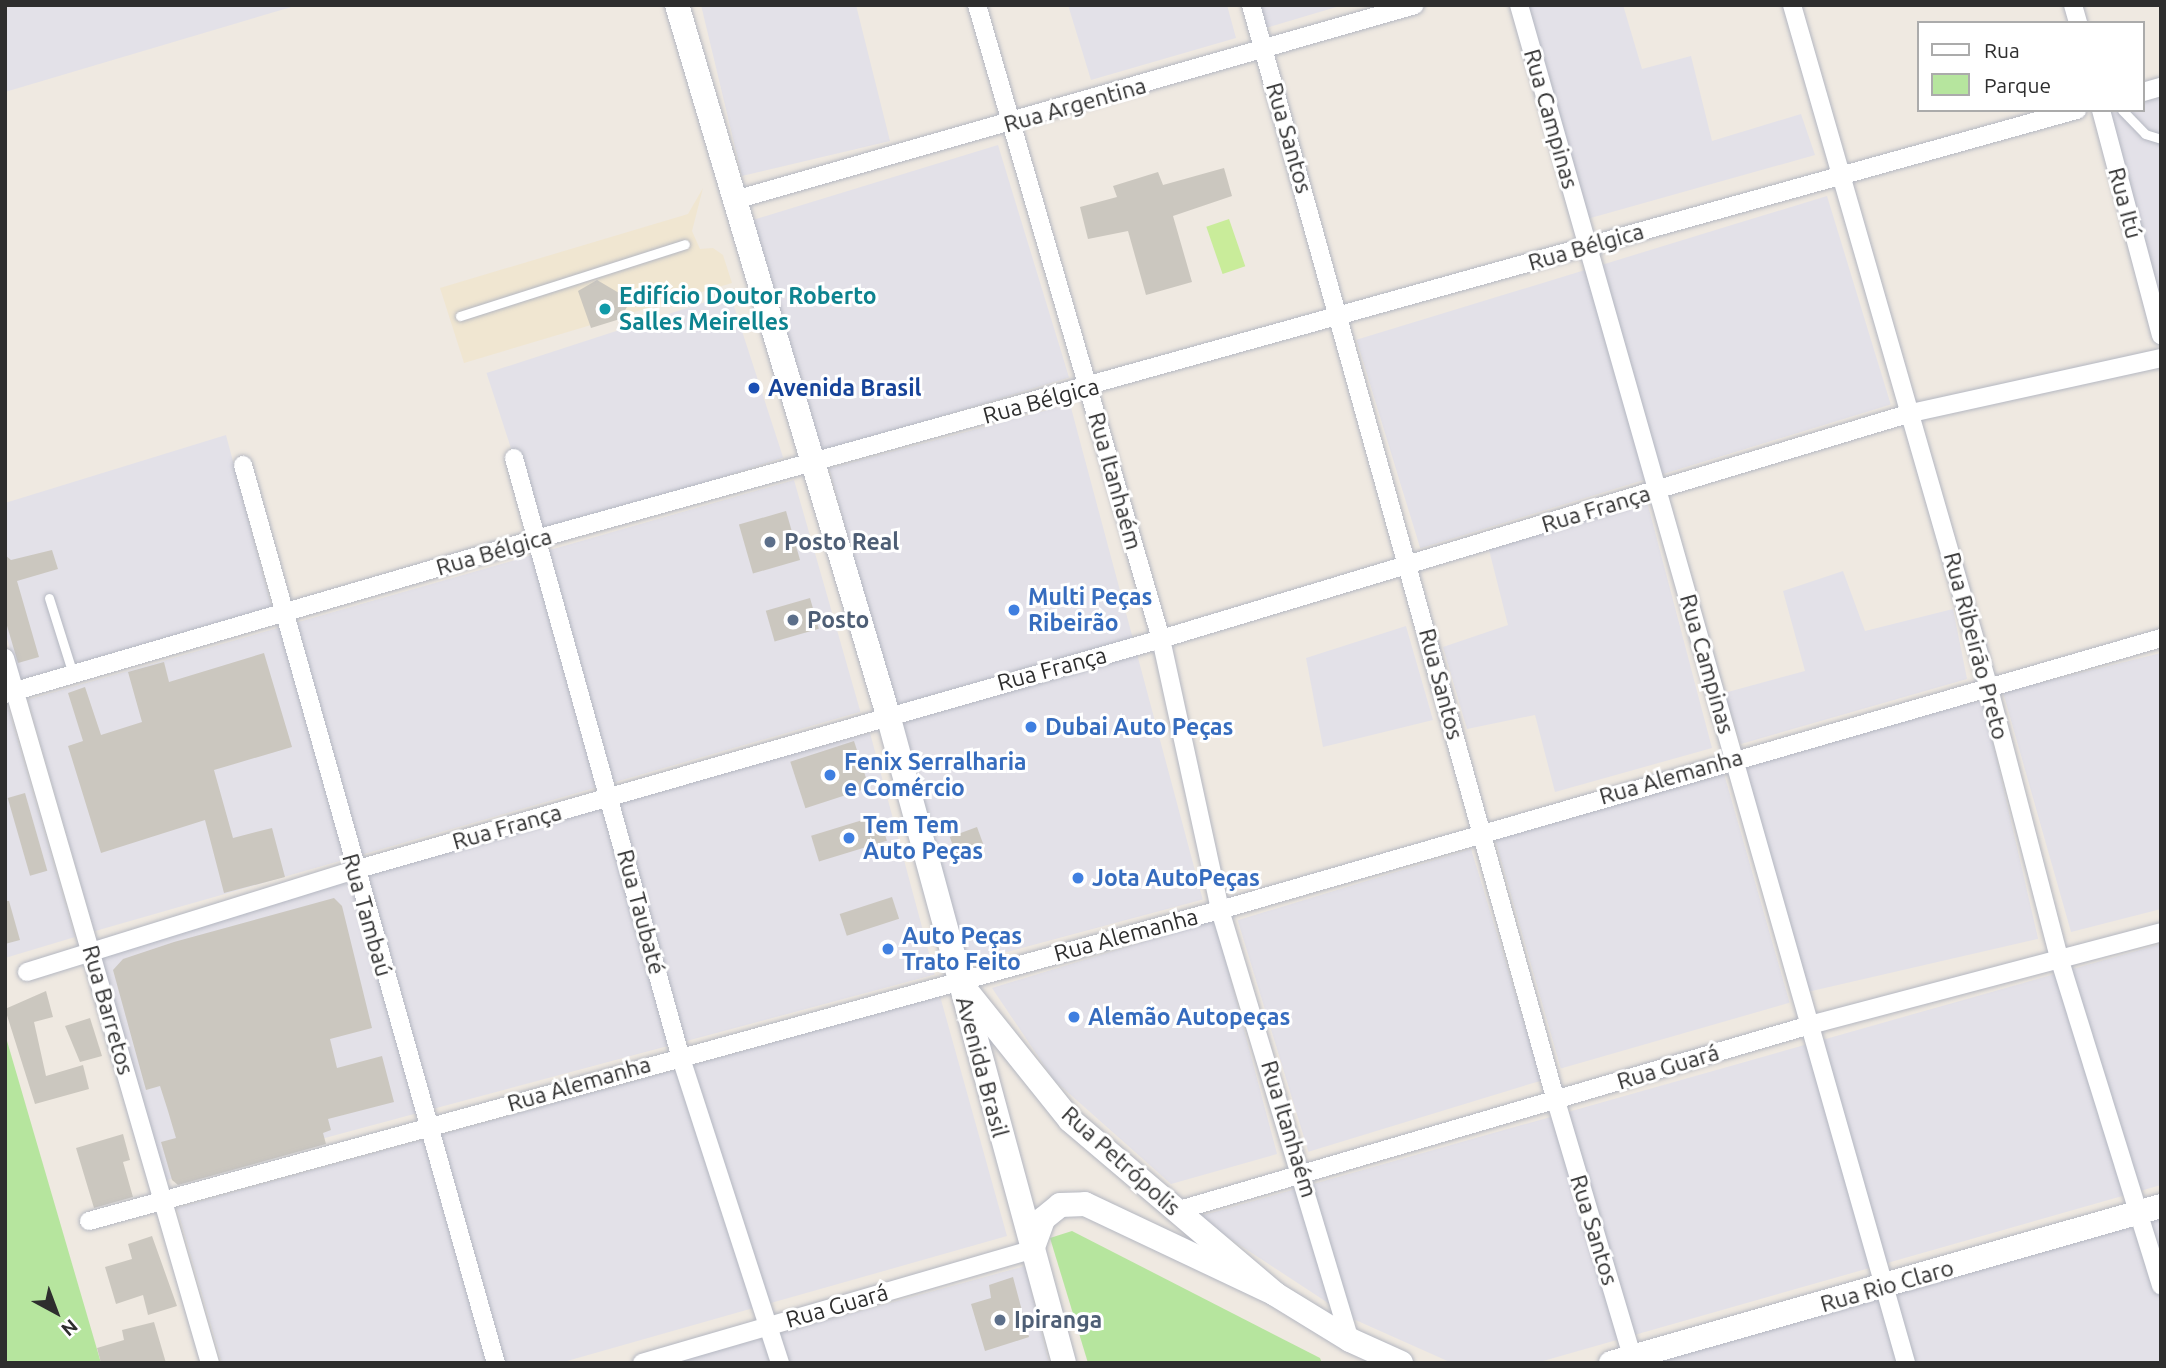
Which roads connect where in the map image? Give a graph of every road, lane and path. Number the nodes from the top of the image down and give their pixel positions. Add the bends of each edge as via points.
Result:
1 (677, 5) edge
2 (977, 5) edge
3 (1251, 5) edge
4 (1415, 5) edge
5 (1519, 5) edge
6 (1792, 5) edge
7 (1263, 50) junction
8 (2069, 112) edge
9 (2102, 112) edge
10 (2124, 112) edge
11 (1013, 124) junction
12 (2161, 139) edge
13 (1842, 172) junction
14 (734, 200) junction
15 (685, 244) dead end
16 (1587, 247) junction
17 (460, 316) dead end
18 (1340, 316) junction
19 (2161, 335) edge
20 (2161, 358) edge
21 (1088, 388) junction
22 (1911, 413) junction
23 (514, 458) dead end
24 (816, 462) junction
25 (243, 465) dead end
26 (1658, 491) junction
27 (536, 539) junction
28 (1408, 565) junction
29 (49, 598) dead end
30 (283, 614) junction
31 (2161, 638) edge
32 (1161, 639) junction
33 (5, 658) edge
34 (73, 674) junction
35 (1988, 685) junction
36 (10, 692) edge
37 (888, 715) junction
38 (1734, 759) junction
39 (610, 799) junction
40 (1482, 833) junction
41 (355, 870) junction
42 (1220, 910) junction
43 (2161, 932) edge
44 (91, 952) junction
45 (2060, 961) junction
46 (27, 972) dead end
47 (958, 979) junction
48 (1810, 1025) junction
49 (680, 1055) junction
50 (1556, 1101) junction
51 (427, 1127) junction
52 (1303, 1172) junction
53 (163, 1201) junction
54 (2150, 1209) edge
55 (1177, 1212) junction
56 (89, 1221) dead end
57 (1032, 1250) junction
58 (2161, 1286) edge
59 (1885, 1288) junction
60 (1275, 1294) junction
61 (770, 1325) junction
62 (1353, 1352) edge
63 (1626, 1361) edge
64 (210, 1363) edge
65 (496, 1363) edge
66 (642, 1363) edge
67 (780, 1363) edge
68 (1064, 1363) edge
69 (1401, 1363) edge
70 (1906, 1363) edge

1 - 14 main road, Avenida Brasil
2 - 11 street, Rua Itanhaém
3 - 7 street, Rua Santos
4 - 7 street, Rua Argentina
5 - 16 street, Rua Campinas
6 - 13 street, Rua Ribeirão Preto
7 - 11 street, Rua Argentina
7 - 18 street, Rua Santos
8 - 13 street, Rua Bélgica
9 - 19 street, Rua Itú
10 - 12 lane via 2145,134
11 - 14 street, Rua Argentina
11 - 21 street, Rua Itanhaém
13 - 16 street, Rua Bélgica
13 - 22 street, Rua Ribeirão Preto
14 - 24 main road, Avenida Brasil
15 - 17 lane
16 - 18 street, Rua Bélgica
16 - 26 street, Rua Campinas
18 - 21 street, Rua Bélgica
18 - 28 street, Rua Santos
20 - 22 street, Rua França
21 - 24 street, Rua Bélgica
21 - 32 street, Rua Itanhaém
22 - 26 street, Rua França
22 - 35 street, Rua Ribeirão Preto
23 - 27 street, Rua Taubaté
24 - 27 street, Rua Bélgica
24 - 37 main road, Avenida Brasil
25 - 30 street, Rua Tambaú
26 - 28 street, Rua França
26 - 38 street, Rua Campinas
27 - 30 street, Rua Bélgica
27 - 39 street, Rua Taubaté
28 - 32 street, Rua França
28 - 40 street, Rua Santos
29 - 34 lane
30 - 34 street, Rua Bélgica
30 - 41 street, Rua Tambaú
31 - 35 street, Rua Alemanha
32 - 37 street, Rua França
32 - 42 street, Rua Itanhaém
33 - 36 street, Rua Barretos
34 - 36 street, Rua Bélgica
35 - 38 street, Rua Alemanha
35 - 45 street, Rua Ribeirão Preto
36 - 44 street, Rua Barretos
37 - 39 street, Rua França
37 - 47 main road, Avenida Brasil
38 - 40 street, Rua Alemanha
38 - 48 street, Rua Campinas
39 - 41 street, Rua França
39 - 49 street, Rua Taubaté
40 - 42 street, Rua Alemanha
40 - 50 street, Rua Santos
41 - 44 street, Rua França
41 - 51 street, Rua Tambaú
42 - 47 street, Rua Alemanha
42 - 52 street, Rua Itanhaém
43 - 45 street, Rua Guará
44 - 46 street, Rua França
44 - 53 street, Rua Barretos
45 - 48 street, Rua Guará
45 - 54 street, Rua Ribeirão Preto
47 - 49 street, Rua Alemanha
47 - 55 main road, Rua Petrópolis via 1070,1120
47 - 57 main road, Avenida Brasil
48 - 50 street, Rua Guará
48 - 59 street, Rua Campinas
49 - 51 street, Rua Alemanha
49 - 61 street, Rua Taubaté
50 - 52 street, Rua Guará
50 - 63 street, Rua Santos
51 - 53 street, Rua Alemanha
51 - 65 street, Rua Tambaú
52 - 55 street, Rua Guará
52 - 62 street, Rua Itanhaém
53 - 56 street, Rua Alemanha
53 - 64 street, Rua Barretos
54 - 58 street, Rua Ribeirão Preto
54 - 59 main road, Rua Rio Claro
55 - 60 main road, Rua Petrópolis
57 - 60 main road, Rua Petrópolis via 1043,1219 1060,1205 1085,1204
57 - 61 street, Rua Guará
57 - 68 main road, Avenida Brasil
59 - 63 main road, Rua Rio Claro
59 - 70 street, Rua Campinas
60 - 62 main road, Rua Petrópolis
61 - 66 street, Rua Guará
61 - 67 street, Rua Taubaté
62 - 69 main road, Rua Petrópolis

